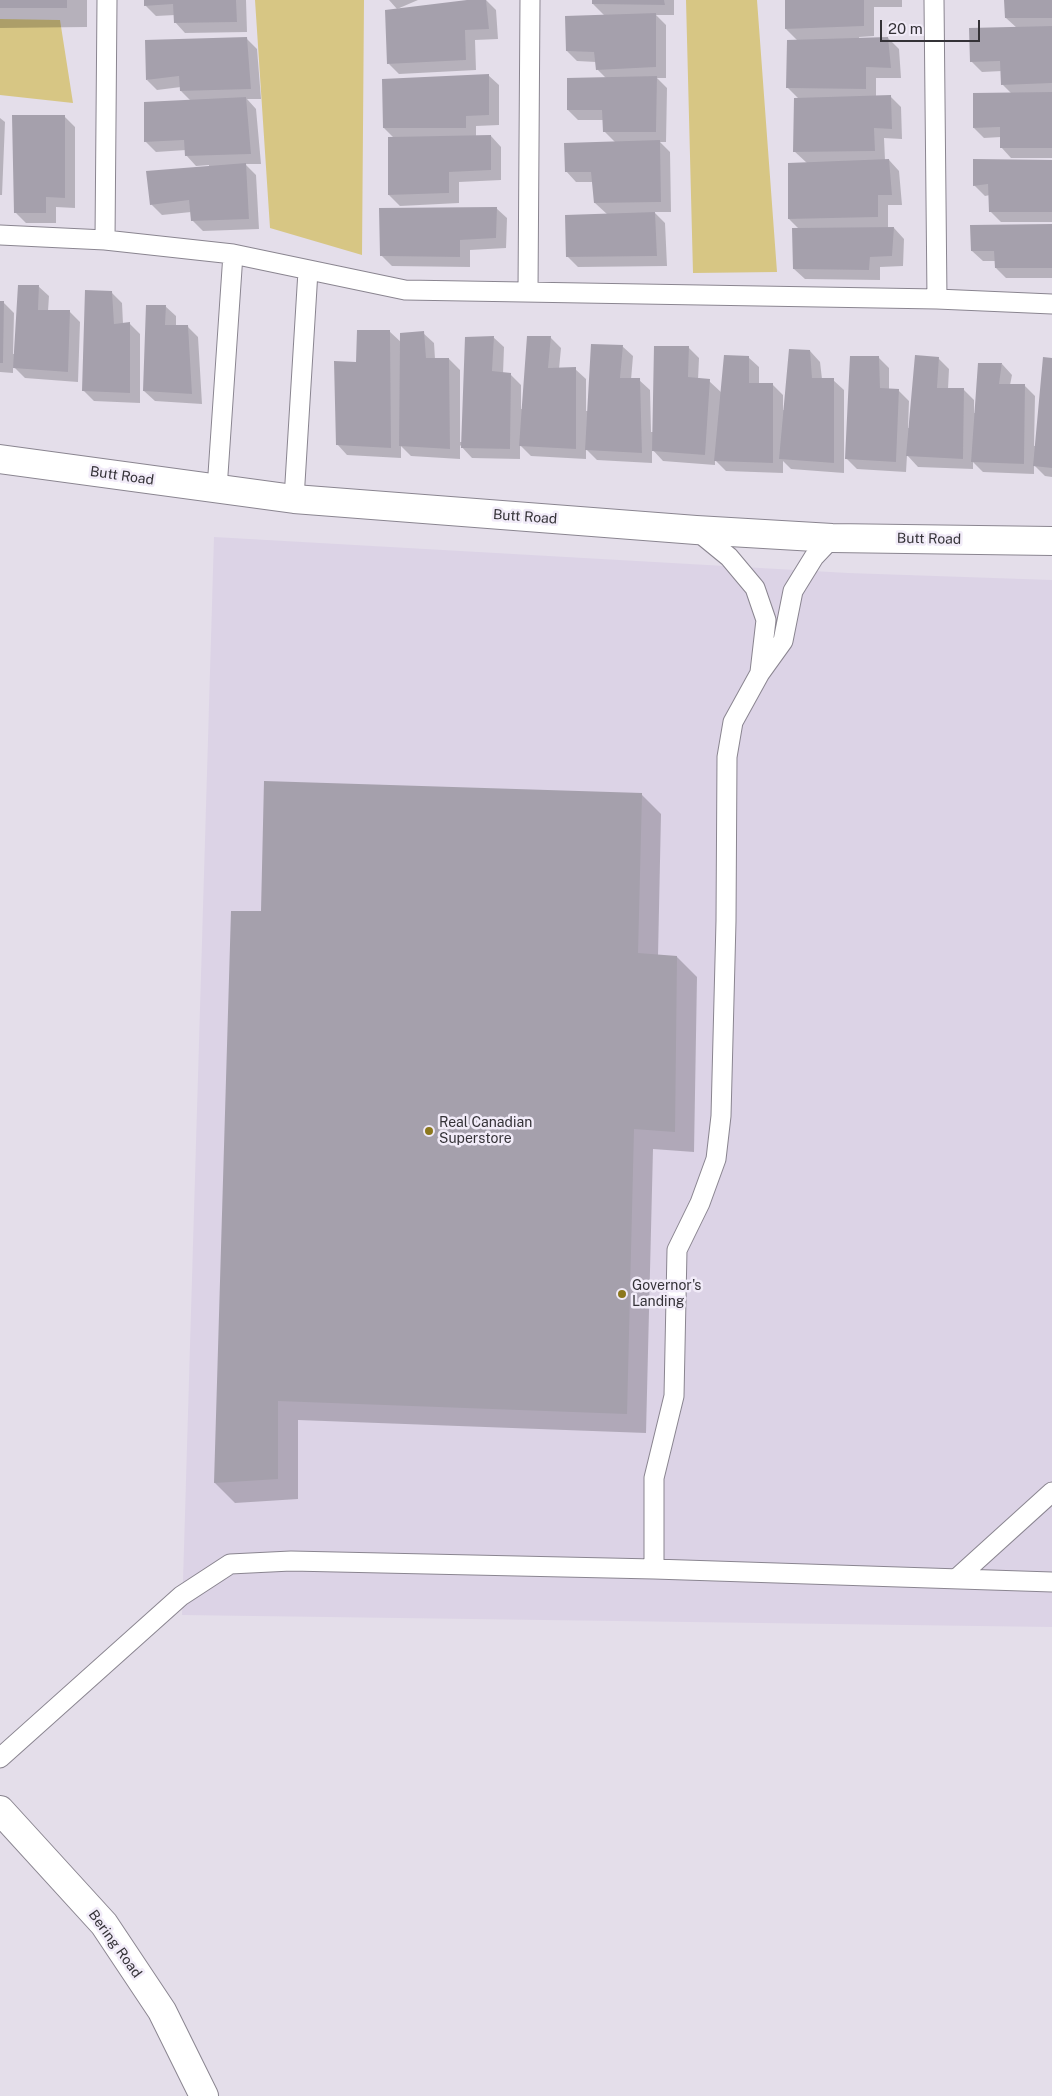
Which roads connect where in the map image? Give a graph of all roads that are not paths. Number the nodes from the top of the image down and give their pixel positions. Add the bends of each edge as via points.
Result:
1 (107, 0) edge
2 (530, 0) edge
3 (934, 0) edge
4 (0, 235) edge
5 (106, 240) junction
6 (233, 254) junction
7 (308, 271) junction
8 (528, 291) junction
9 (937, 299) junction
10 (1052, 304) edge
11 (0, 459) edge
12 (217, 489) junction
13 (294, 499) junction
14 (696, 530) junction
15 (832, 538) junction
16 (1052, 541) edge
17 (760, 673) junction
18 (1052, 1492) edge
19 (654, 1569) junction
20 (956, 1579) junction
21 (1052, 1582) edge
22 (0, 1758) edge
23 (0, 1810) edge
24 (204, 2096) edge

1 - 5 lane
2 - 8 lane
3 - 9 lane
4 - 5 lane
5 - 6 lane
6 - 7 lane
6 - 12 lane
7 - 8 lane via 405,290
7 - 13 lane
8 - 9 lane
9 - 10 lane
11 - 12 street, Butt Road
12 - 13 street, Butt Road
13 - 14 street, Butt Road
14 - 15 street, Butt Road
14 - 17 lane via 729,557 755,588 766,620
15 - 16 street, Butt Road
15 - 17 lane via 814,557 793,591 783,641
17 - 19 lane via 733,722 727,757 722,1116 716,1159 700,1203 677,1250 674,1396 654,1478
18 - 20 lane
19 - 20 lane
19 - 22 lane via 292,1561 230,1564 181,1596
20 - 21 lane
23 - 24 street, Bering Road via 104,1924 162,2011

